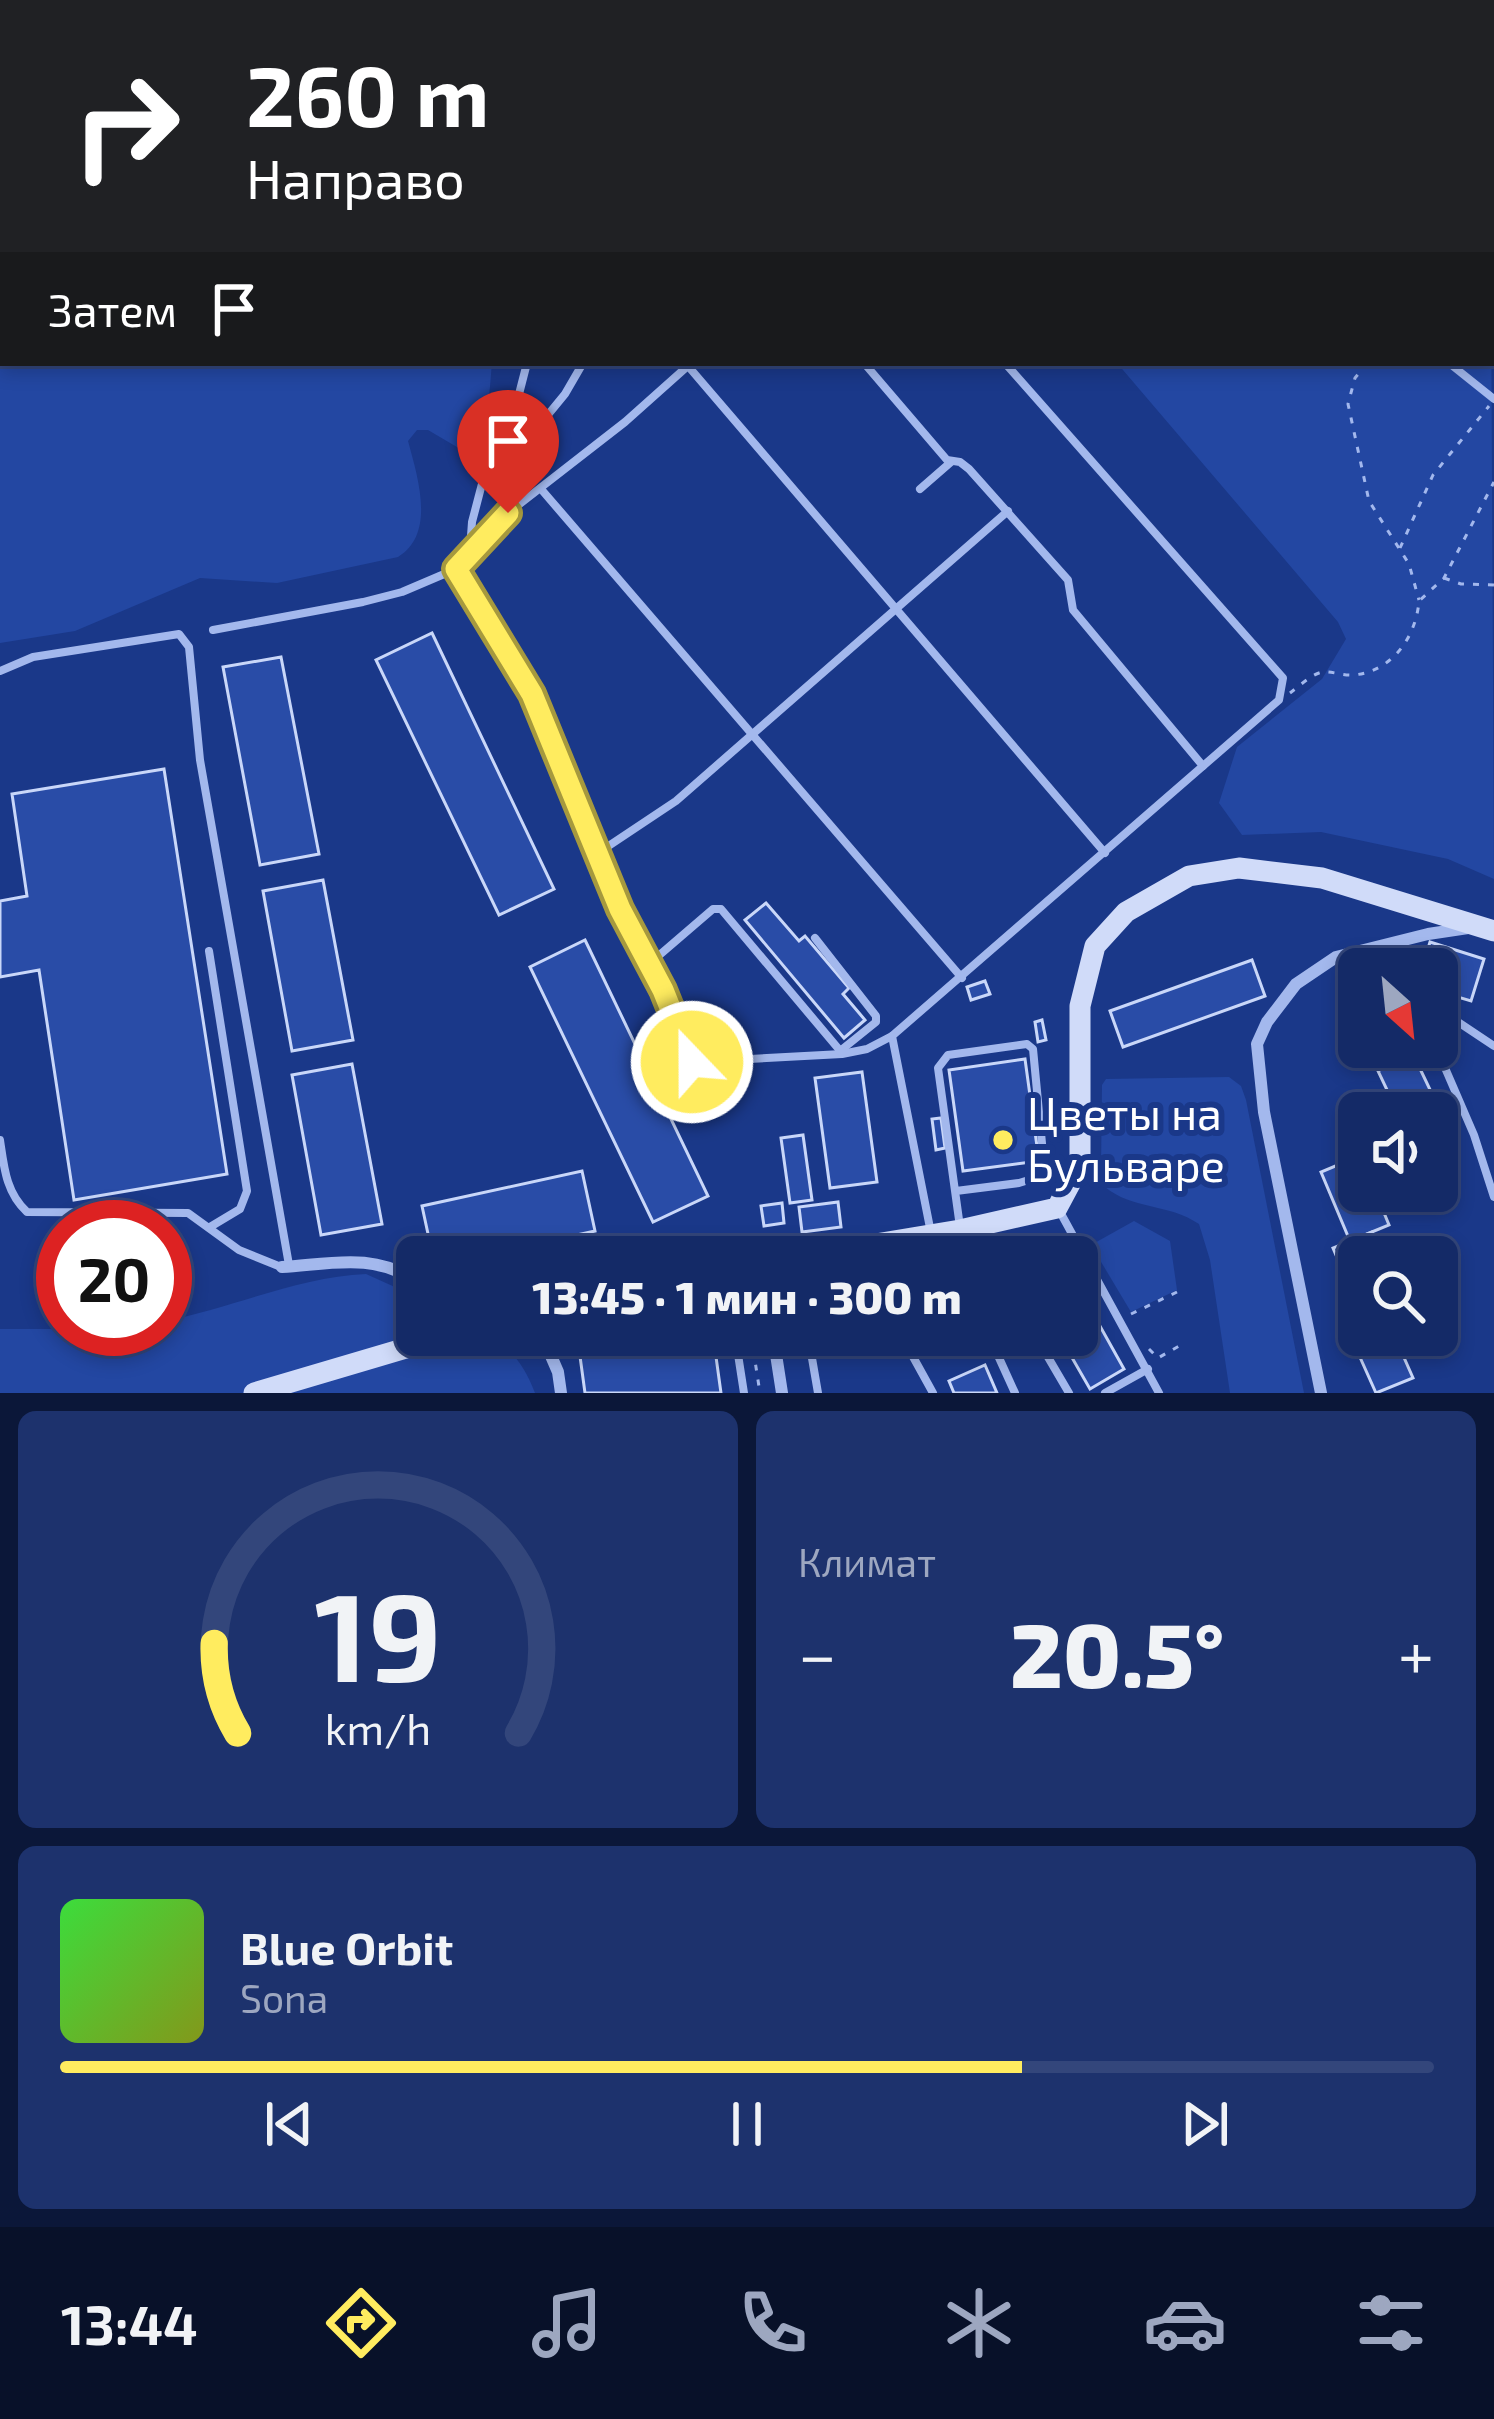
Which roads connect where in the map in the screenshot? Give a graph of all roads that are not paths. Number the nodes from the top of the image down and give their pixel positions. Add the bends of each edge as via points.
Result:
1 (526, 366) edge
2 (582, 366) edge
3 (687, 366) edge
4 (691, 366) edge
5 (867, 366) edge
6 (1008, 366) edge
7 (1453, 366) edge
8 (1494, 400) edge
9 (502, 461) junction
10 (952, 461) junction
11 (541, 489) junction
12 (920, 489) dead end
13 (1008, 511) junction
14 (470, 550) junction
15 (456, 569) junction
16 (895, 610) junction
17 (213, 630) dead end
18 (0, 671) edge
19 (752, 737) junction
20 (1203, 766) junction
21 (598, 853) junction
22 (1106, 853) junction
23 (1488, 929) edge
24 (814, 938) dead end
25 (209, 951) dead end
26 (1336, 957) joint
27 (649, 964) junction
28 (962, 978) junction
29 (1458, 1022) edge
30 (892, 1036) junction
31 (1494, 1046) edge
32 (841, 1053) junction
33 (1445, 1068) edge
34 (0, 1141) edge
35 (956, 1191) junction
36 (1494, 1197) edge
37 (1057, 1208) junction
38 (210, 1227) junction
39 (960, 1230) junction
40 (931, 1235) junction
41 (928, 1236) edge
42 (1072, 1236) edge
43 (286, 1267) junction
44 (396, 1270) edge
45 (1098, 1282) edge
46 (396, 1351) edge
47 (551, 1356) edge
48 (738, 1356) edge
49 (776, 1356) edge
50 (812, 1356) edge
51 (913, 1356) edge
52 (998, 1356) edge
53 (1047, 1356) edge
54 (1148, 1369) junction
55 (254, 1393) edge
56 (561, 1393) edge
57 (744, 1393) edge
58 (782, 1393) edge
59 (818, 1393) edge
60 (933, 1393) edge
61 (1015, 1393) edge
62 (1069, 1393) edge
63 (1105, 1393) edge
64 (1159, 1393) edge
65 (1321, 1393) edge

1 - 9 lane
2 - 9 lane
3 - 11 lane
4 - 16 lane
5 - 10 lane
6 - 20 lane via 1283,678 1279,700
7 - 8 lane
9 - 14 lane via 483,480
10 - 12 lane
10 - 13 lane
11 - 14 lane
11 - 19 lane
13 - 16 lane
13 - 20 lane via 1068,580 1073,610
14 - 15 lane
15 - 17 lane via 363,602
15 - 21 lane via 532,694
16 - 19 lane
16 - 22 lane
18 - 43 lane via 33,656 179,634 189,647 200,760
19 - 21 lane
19 - 28 lane
20 - 22 lane
21 - 27 lane
22 - 28 lane
23 - 26 street
23 - 37 main road via 1322,878 1240,868 1189,876 1126,912 1094,946 1080,1006 1080,1165
24 - 32 lane via 876,1016
25 - 38 lane via 247,1191 240,1209
26 - 65 street via 1296,984 1257,1044
27 - 32 lane via 692,1062
27 - 32 lane via 721,909
28 - 30 lane
29 - 31 lane
30 - 32 lane
30 - 40 lane
33 - 36 lane
34 - 38 lane via 8,1183 27,1212 188,1213
35 - 35 lane via 938,1068 942,1060 1028,1044 1046,1175
35 - 39 lane
37 - 39 main road
37 - 42 lane
38 - 43 lane via 239,1250
39 - 40 main road
40 - 41 main road
43 - 44 street via 358,1260
45 - 54 lane
46 - 55 main road
47 - 56 street
48 - 57 lane
49 - 58 street
50 - 59 lane
51 - 60 lane
52 - 61 lane
53 - 62 lane
54 - 63 lane
54 - 64 lane

